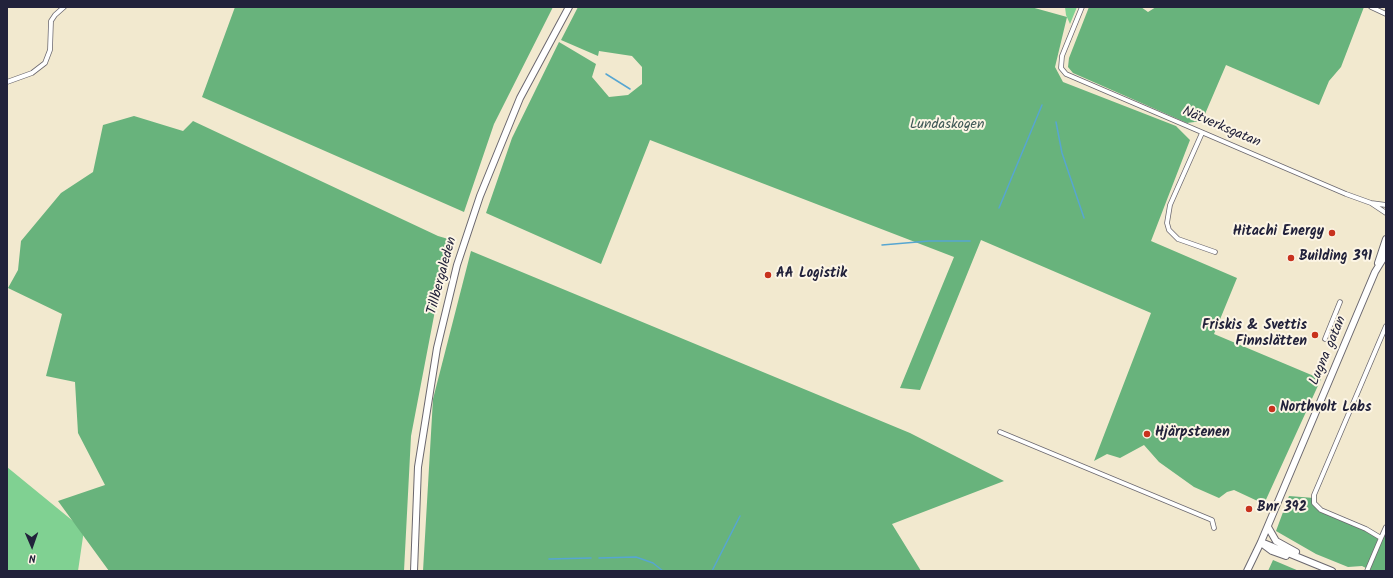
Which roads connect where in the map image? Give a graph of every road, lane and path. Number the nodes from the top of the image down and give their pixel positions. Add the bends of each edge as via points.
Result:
1 (64, 7) edge
2 (569, 7) edge
3 (1082, 7) edge
4 (1371, 7) edge
5 (1386, 14) edge
6 (7, 82) edge
7 (1202, 133) junction
8 (1371, 203) junction
9 (1386, 204) edge
10 (1386, 213) edge
11 (1386, 238) edge
12 (1215, 252) dead end
13 (1386, 254) edge
14 (1375, 272) junction
15 (1340, 302) dead end
16 (1386, 326) edge
17 (1325, 339) dead end
18 (1000, 432) dead end
19 (1268, 527) junction
20 (1386, 527) edge
21 (1214, 528) dead end
22 (1381, 538) junction
23 (1261, 542) junction
24 (1309, 561) junction
25 (414, 571) edge
26 (1247, 571) edge
27 (1332, 571) edge
28 (1367, 571) edge

1 - 6 street via 52,21 50,50 45,63 32,73
2 - 25 main road, Tillbergaleden via 520,98 482,189 459,258 429,388 418,466
3 - 7 street, Nätverksgatan via 1062,56 1061,68 1064,72
4 - 5 street
7 - 8 street, Nätverksgatan
7 - 12 street via 1170,204 1167,223 1169,230 1178,239
8 - 9 street, Nätverksgatan
8 - 10 street, Nätverksgatan
11 - 14 main road, Lugna gatan
13 - 14 main road, Lugna gatan
14 - 19 main road, Lugna gatan
15 - 17 street
16 - 22 street via 1313,502 1321,510
18 - 21 street via 1212,520
19 - 23 main road, Lugna gatan
19 - 24 main road via 1276,541
20 - 22 street
22 - 28 street
23 - 24 main road
23 - 26 main road, Lugna gatan
24 - 27 main road

